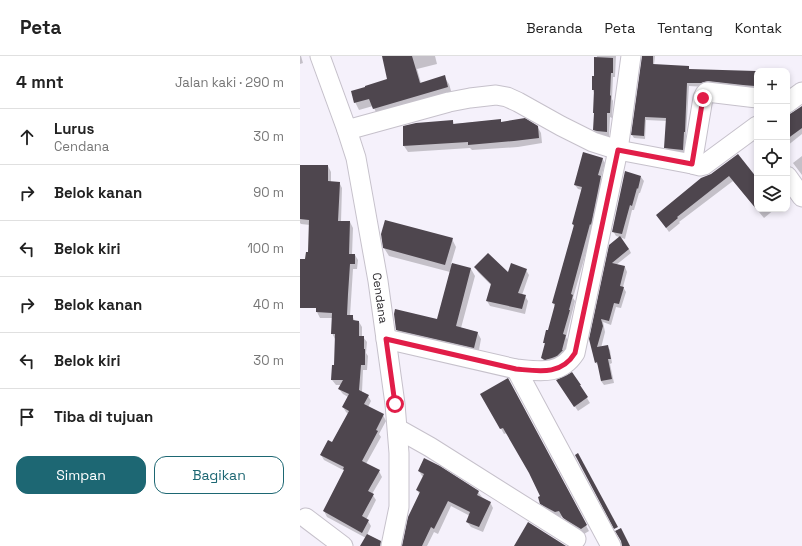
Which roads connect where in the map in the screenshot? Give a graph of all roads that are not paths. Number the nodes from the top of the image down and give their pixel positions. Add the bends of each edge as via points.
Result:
1 (320, 56) edge
2 (631, 56) edge
3 (754, 98) edge
4 (347, 130) junction
5 (754, 133) edge
6 (618, 150) junction
7 (692, 164) junction
8 (790, 180) edge
9 (802, 197) edge
10 (386, 339) junction
11 (516, 369) junction
12 (398, 429) junction
13 (306, 518) dead end
14 (598, 521) junction
15 (573, 542) edge
16 (343, 546) edge
17 (391, 546) edge
18 (611, 546) edge

1 - 4 street, Cendana
2 - 6 street
3 - 7 street via 707,92 705,94
4 - 6 street via 449,102 496,95 518,102 593,142
4 - 10 street, Cendana via 359,174
5 - 7 street via 704,165
6 - 7 street
6 - 11 street via 575,353 571,360 555,370
8 - 9 street
10 - 11 street
10 - 12 street, Cendana
11 - 14 street
12 - 15 street via 430,447
12 - 17 street, Cendana via 399,507
13 - 16 street
14 - 15 street
14 - 18 street

